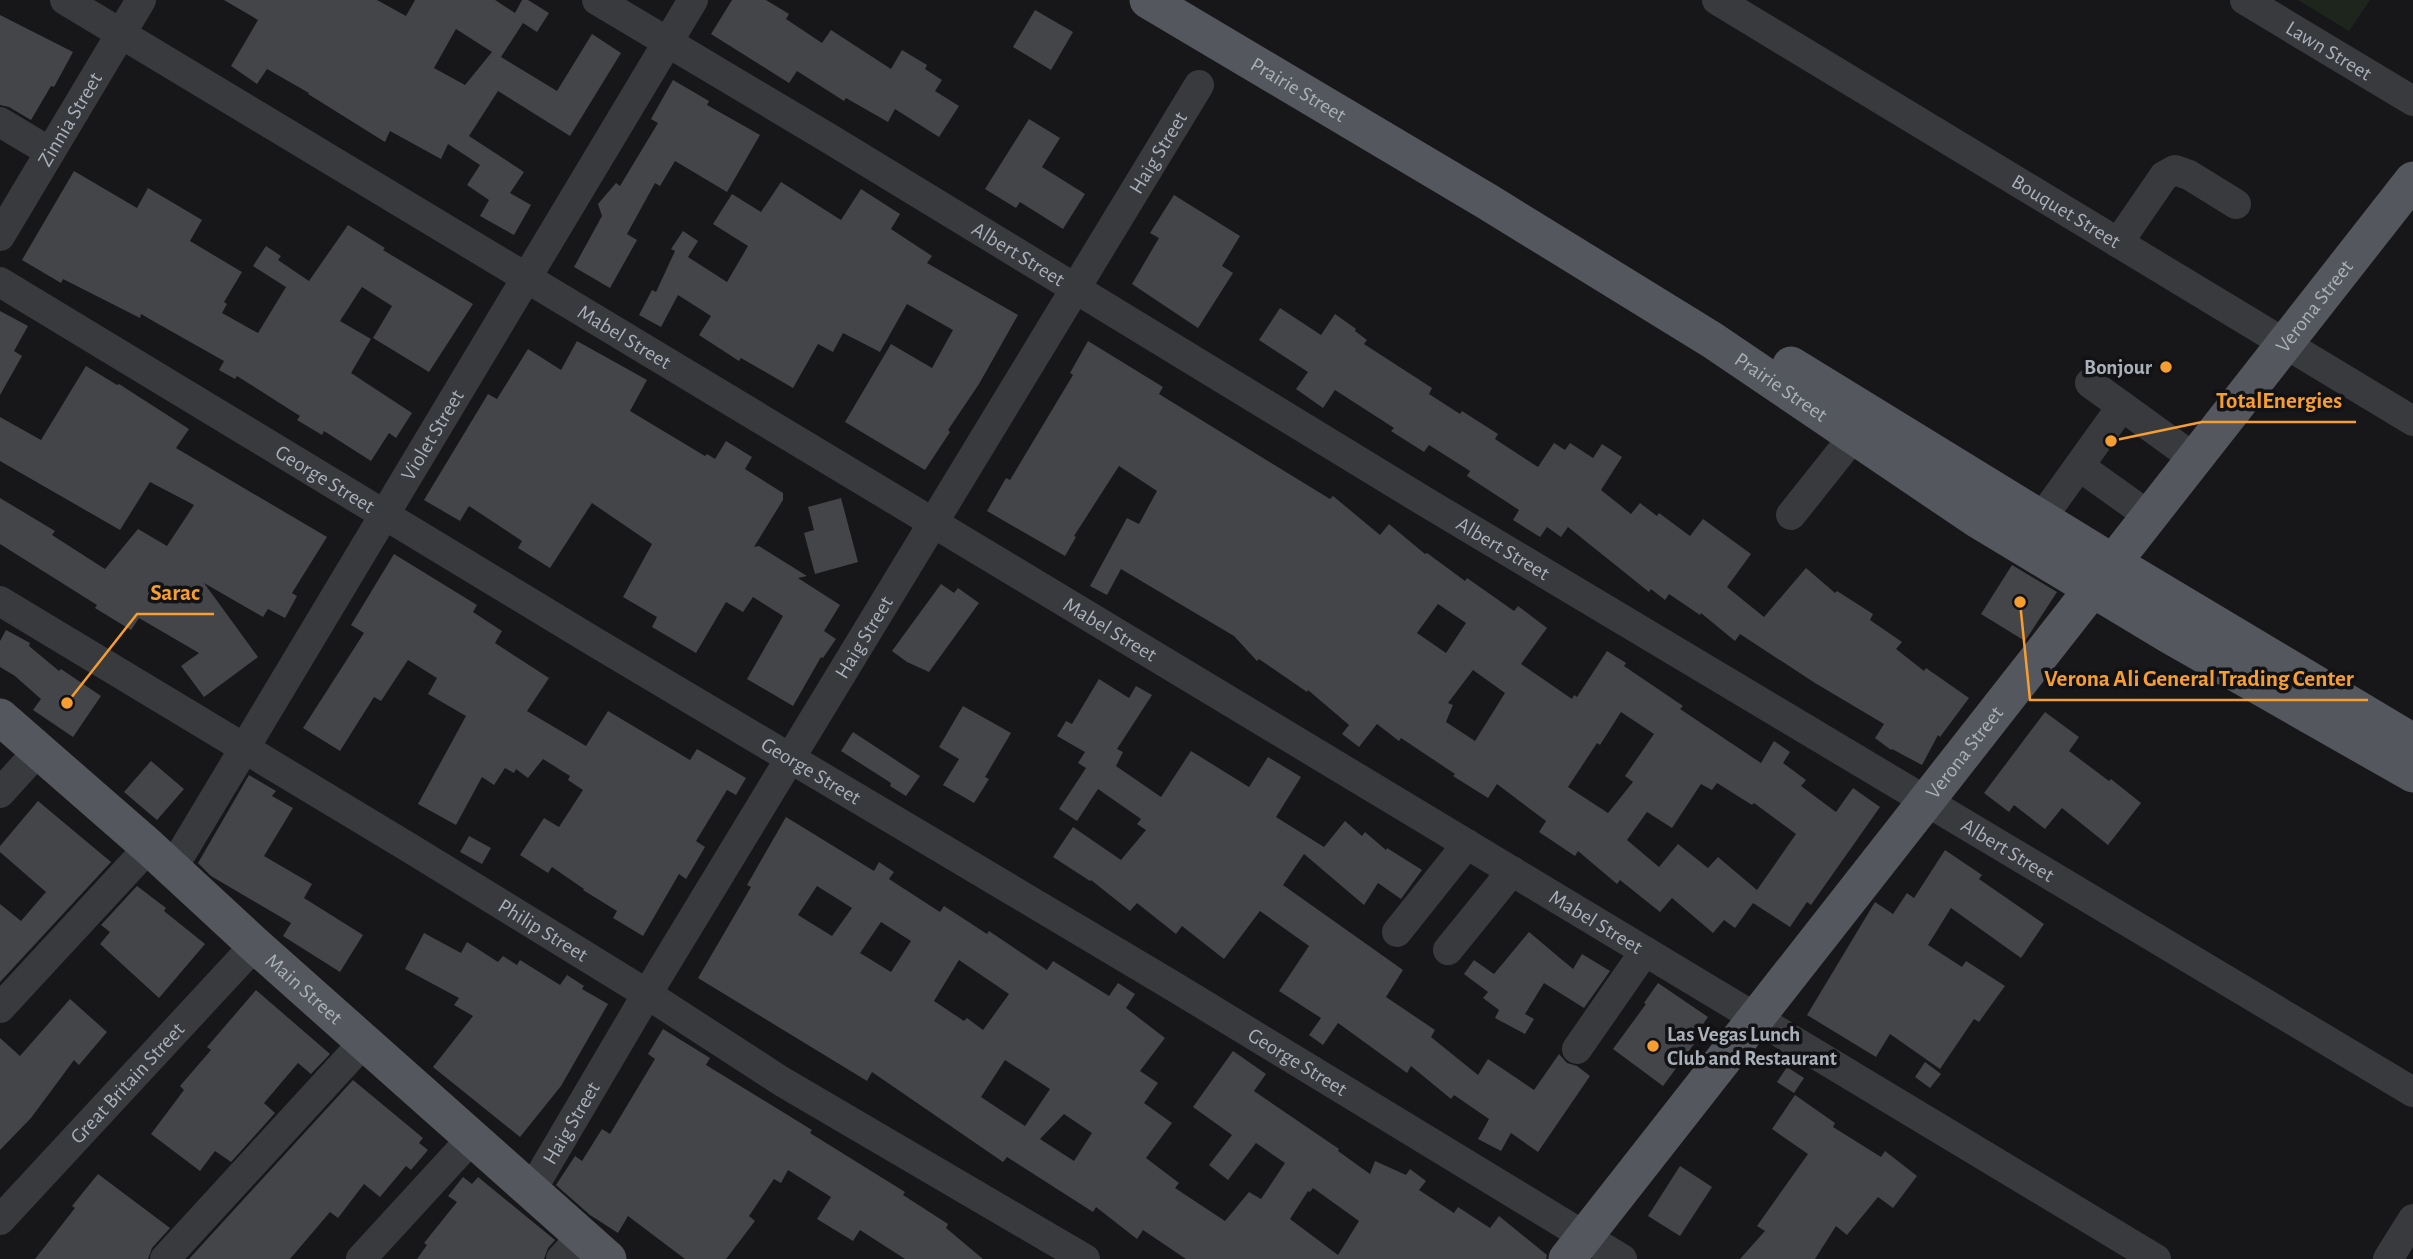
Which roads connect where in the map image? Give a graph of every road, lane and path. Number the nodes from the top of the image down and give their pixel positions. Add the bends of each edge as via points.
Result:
1 (65, 0) edge
2 (141, 0) edge
3 (597, 0) edge
4 (693, 0) edge
5 (1148, 0) edge
6 (1187, 0) edge
7 (1717, 0) edge
8 (2245, 0) edge
9 (121, 33) junction
10 (668, 42) junction
11 (1199, 85) dead end
12 (2413, 101) edge
13 (0, 122) edge
14 (50, 152) junction
15 (2413, 180) edge
16 (2236, 204) dead end
17 (0, 236) edge
18 (2118, 243) junction
19 (526, 278) junction
20 (0, 282) edge
21 (1074, 287) junction
22 (2283, 343) junction
23 (2090, 383) dead end
24 (2122, 407) junction
25 (2413, 421) edge
26 (1853, 437) junction
27 (2194, 459) junction
28 (2079, 467) junction
29 (384, 515) junction
30 (1791, 515) dead end
31 (2149, 516) junction
32 (2041, 519) junction
33 (931, 523) junction
34 (2102, 576) junction
35 (0, 601) edge
36 (0, 717) edge
37 (2413, 742) edge
38 (244, 747) junction
39 (40, 750) junction
40 (790, 758) junction
41 (2413, 775) edge
42 (0, 793) edge
43 (1926, 800) junction
44 (1462, 841) junction
45 (160, 858) junction
46 (1512, 872) junction
47 (1393, 928) dead end
48 (255, 945) junction
49 (1448, 950) dead end
50 (1645, 951) junction
51 (647, 994) junction
52 (0, 1008) edge
53 (1756, 1017) junction
54 (364, 1042) junction
55 (1577, 1049) dead end
56 (2413, 1092) edge
57 (473, 1137) junction
58 (531, 1191) junction
59 (2413, 1219) edge
60 (0, 1220) edge
61 (1576, 1248) edge
62 (583, 1252) edge
63 (166, 1259) edge
64 (361, 1259) edge
65 (1085, 1259) edge
66 (1622, 1259) edge
67 (2156, 1259) edge
68 (2388, 1259) edge

1 - 9 street, Mabel Street
2 - 9 street, Zinnia Street
3 - 10 street, Albert Street
4 - 10 street, Violet Street
5 - 26 main road, Prairie Street via 1712,340
6 - 32 main road, Prairie Street
7 - 18 street, Bouquet Street
8 - 12 street, Lawn Street
9 - 14 street, Zinnia Street
9 - 19 street, Mabel Street
10 - 19 street, Violet Street
10 - 21 street, Albert Street
11 - 21 street, Haig Street
13 - 14 street
14 - 17 street, Zinnia Street
15 - 22 main road, Verona Street
16 - 18 street via 2175,170 2164,176
18 - 22 street, Bouquet Street
19 - 29 street, Violet Street
19 - 33 street, Mabel Street
20 - 29 street, George Street
21 - 33 street, Haig Street
21 - 43 street, Albert Street
22 - 25 street, Bouquet Street
22 - 27 main road, Verona Street
23 - 24 street
24 - 27 street
24 - 28 street
26 - 30 street
26 - 34 main road, Prairie Street via 1978,520
27 - 31 main road, Verona Street
28 - 31 street
28 - 32 street
29 - 38 street, Violet Street
29 - 40 street, George Street
31 - 34 main road, Verona Street
32 - 34 main road, Prairie Street
33 - 40 street, Haig Street
33 - 44 street, Mabel Street
34 - 37 main road, Prairie Street
34 - 41 main road, Prairie Street
34 - 43 main road, Verona Street
35 - 38 street, Philip Street
36 - 39 main road, Main Street
38 - 45 street, Violet Street
38 - 51 street, Philip Street
39 - 42 street
39 - 45 main road, Main Street
40 - 51 street, Haig Street
40 - 61 street, George Street via 1173,986
43 - 53 main road, Verona Street
43 - 56 street, Albert Street
44 - 46 street, Mabel Street
44 - 47 street
45 - 48 main road, Main Street
45 - 52 street, Violet Street
46 - 49 street
46 - 50 street, Mabel Street
48 - 54 main road, Main Street
48 - 60 street, Great Britain Street
50 - 53 street, Mabel Street
50 - 55 street
51 - 58 street, Haig Street
51 - 65 street, Philip Street via 781,1081
53 - 61 main road, Verona Street
53 - 67 street, Mabel Street
54 - 57 main road, Main Street
54 - 63 street
57 - 58 main road, Main Street
57 - 64 street
58 - 62 main road, Main Street
59 - 68 street
61 - 66 street, George Street

